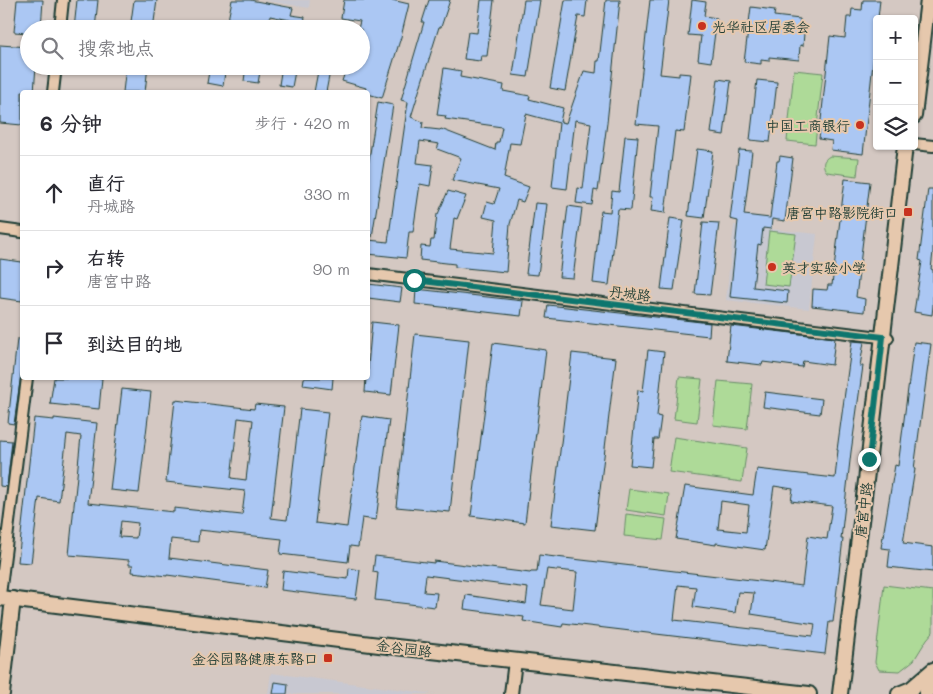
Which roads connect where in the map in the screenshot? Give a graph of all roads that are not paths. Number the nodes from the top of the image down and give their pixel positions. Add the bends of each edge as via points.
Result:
1 (63, 0) edge
2 (922, 0) edge
3 (928, 0) edge
4 (61, 20) edge
5 (915, 60) edge
6 (55, 75) edge
7 (53, 90) edge
8 (915, 105) edge
9 (918, 144) edge
10 (933, 146) edge
11 (905, 150) edge
12 (910, 150) edge
13 (0, 229) edge
14 (20, 232) edge
15 (370, 274) edge
16 (886, 338) junction
17 (27, 380) edge
18 (5, 602) edge
19 (514, 664) junction
20 (933, 670) edge
21 (933, 674) edge
22 (2, 694) edge
23 (511, 694) edge
24 (750, 694) edge
25 (809, 694) edge
26 (840, 694) edge
27 (847, 694) edge
28 (899, 694) edge
29 (926, 694) edge

1 - 4 street
2 - 5 main road
3 - 8 main road
6 - 7 street
9 - 10 street
11 - 16 main road, 唐宫中路
12 - 16 main road, 唐宫中路
13 - 14 street
15 - 16 street, 丹城路
16 - 26 main road, 唐宫中路
16 - 27 main road, 唐宫中路
17 - 18 street
18 - 19 main road, 金谷园路
18 - 22 main road
19 - 23 street
19 - 24 main road, 金谷园路
19 - 25 main road, 金谷园路
20 - 28 main road via 911,689
21 - 29 main road

